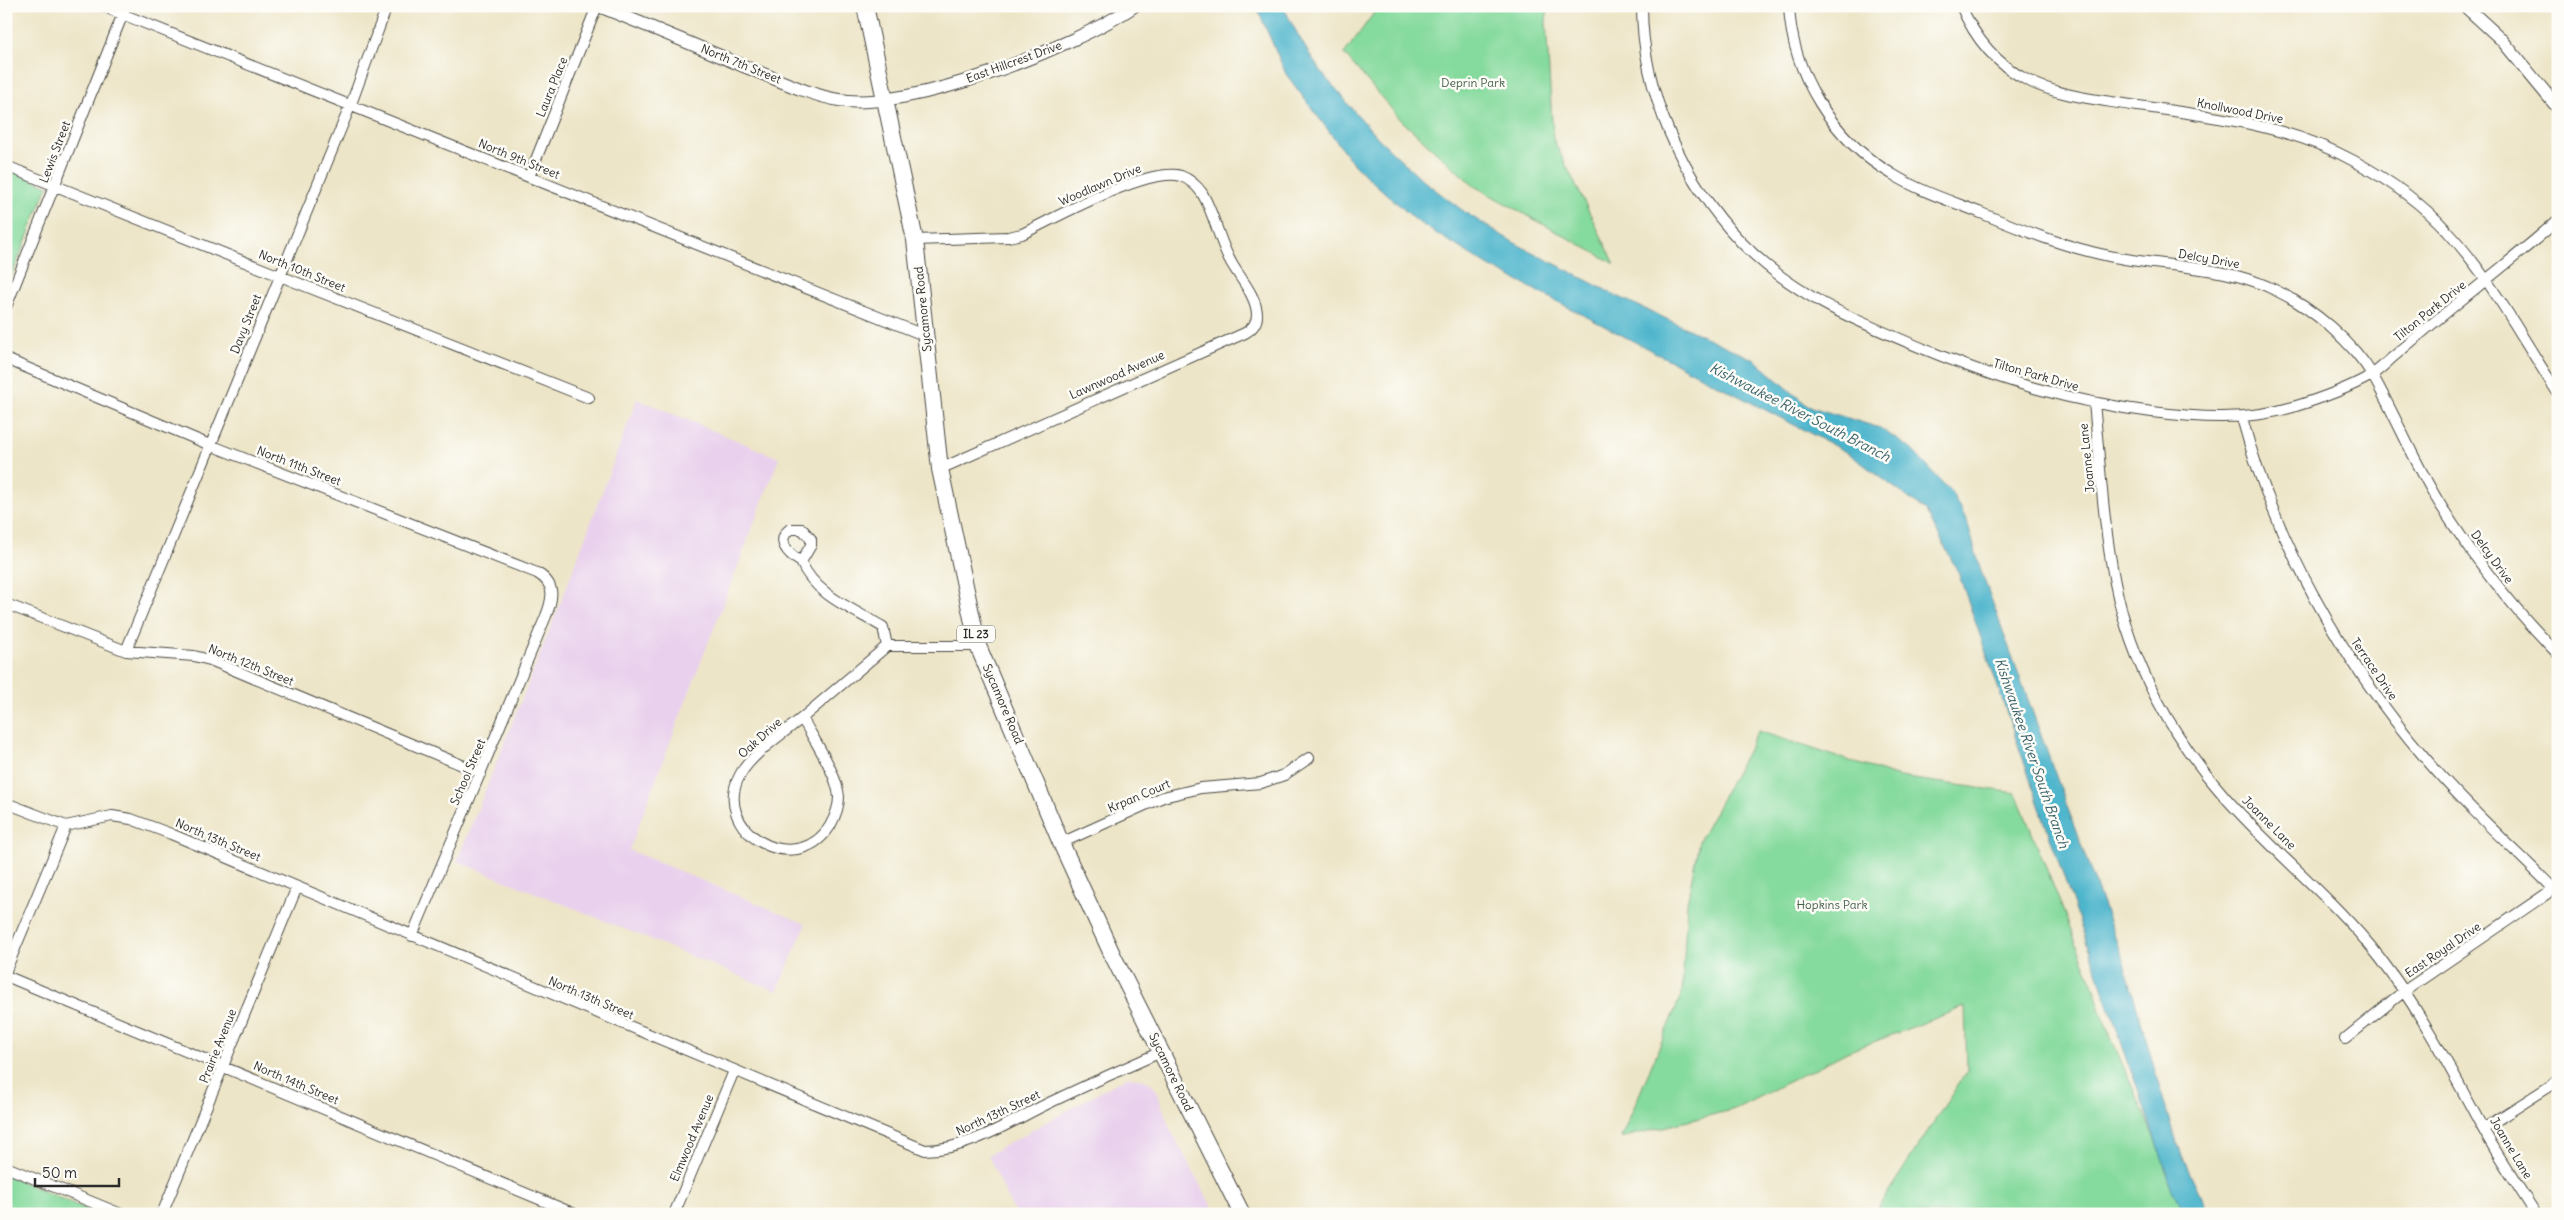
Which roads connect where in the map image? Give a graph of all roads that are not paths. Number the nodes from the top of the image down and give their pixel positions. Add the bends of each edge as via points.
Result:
1 (102, 6) edge
2 (387, 6) edge
3 (598, 6) edge
4 (865, 6) edge
5 (1134, 6) edge
6 (1642, 6) edge
7 (1789, 6) edge
8 (1961, 6) edge
9 (2465, 6) edge
10 (125, 10) edge
11 (887, 100) junction
12 (351, 104) junction
13 (2558, 108) edge
14 (6, 166) edge
15 (529, 177) junction
16 (56, 185) junction
17 (2558, 220) edge
18 (915, 240) junction
19 (280, 276) junction
20 (1239, 276) joint
21 (2488, 281) junction
22 (6, 307) edge
23 (926, 336) junction
24 (6, 359) edge
25 (2372, 375) junction
26 (2558, 393) edge
27 (589, 398) dead end
28 (2094, 403) junction
29 (2242, 418) junction
30 (210, 445) junction
31 (940, 469) junction
32 (801, 562) dead end
33 (6, 604) edge
34 (546, 616) joint
35 (887, 646) junction
36 (978, 646) junction
37 (126, 651) junction
38 (2558, 654) edge
39 (802, 718) junction
40 (1309, 758) dead end
41 (481, 773) junction
42 (6, 803) edge
43 (66, 826) junction
44 (1061, 843) junction
45 (297, 887) junction
46 (2556, 888) edge
47 (412, 936) junction
48 (6, 970) edge
49 (6, 976) edge
50 (2403, 992) junction
51 (2345, 1039) dead end
52 (1161, 1052) junction
53 (224, 1066) junction
54 (734, 1071) junction
55 (2558, 1081) edge
56 (2483, 1129) junction
57 (6, 1167) edge
58 (121, 1214) edge
59 (162, 1214) edge
60 (575, 1214) edge
61 (674, 1214) edge
62 (1242, 1214) edge
63 (2536, 1214) edge

1 - 10 street, North 9th Street
2 - 12 street, Davy Street
3 - 11 street, North 7th Street via 783,82 839,100
3 - 15 street, Laura Place
4 - 11 main road, Sycamore Road / IL 23
5 - 11 street, East Hillcrest Drive via 1092,31 1005,67
6 - 28 street, Tilton Park Drive via 1645,43 1654,85 1680,155 1710,205 1757,256 1814,300 1852,320 1985,374 2053,395
7 - 25 street, Delcy Drive via 1796,52 1824,112 1866,157 1890,174 2026,231 2089,252 2226,272 2264,285 2318,317
8 - 21 street, Knollwood Drive via 1974,33 2000,62 2046,89 2102,101 2255,124 2300,137 2352,160 2416,202 2447,230
9 - 13 street via 2500,39
10 - 12 street, North 9th Street
10 - 16 street, Lewis Street
11 - 18 main road, Sycamore Road / IL 23
12 - 15 street, North 9th Street
12 - 19 street, Davy Street
14 - 16 street, North 10th Street
15 - 23 street, North 9th Street
16 - 19 street, North 10th Street
16 - 22 street, Lewis Street
17 - 21 street, Tilton Park Drive
18 - 20 street, Woodlawn Drive via 1022,234 1123,186 1149,177 1181,176 1202,194
18 - 23 main road, Sycamore Road / IL 23
19 - 27 street, North 10th Street
19 - 30 street, Davy Street
20 - 31 street, Lawnwood Avenue via 1254,303 1257,316 1245,333
21 - 25 street, Tilton Park Drive
21 - 26 street, Knollwood Drive
23 - 31 main road, Sycamore Road / IL 23
24 - 30 street, North 11th Street
25 - 29 street, Tilton Park Drive via 2294,407
25 - 38 street, Delcy Drive via 2415,462 2465,542 2504,595
28 - 29 street, Tilton Park Drive via 2170,414
28 - 50 street, Joanne Lane via 2116,586 2128,631 2155,696 2202,770 2244,818 2312,883 2365,941
29 - 46 street, Terrace Drive via 2251,451 2291,550 2316,601 2362,676 2432,766
30 - 34 street, North 11th Street via 537,573 548,580 552,590
30 - 37 street, Davy Street
31 - 36 main road, Sycamore Road / IL 23
32 - 35 street via 807,576 818,588 882,627
33 - 37 street, North 12th Street
34 - 41 street, School Street
35 - 36 street
35 - 39 street, Oak Drive
36 - 44 main road, Sycamore Road / IL 23
37 - 41 street, North 12th Street via 181,654 210,660
39 - 39 street, Oak Drive via 835,780 839,805 828,828 812,843 778,849 762,844 744,827 736,806 736,787 745,768
40 - 44 street, Krpan Court via 1284,775 1261,783 1201,788 1170,795
41 - 47 street, School Street
42 - 43 street
43 - 45 street, North 13th Street via 112,816 131,819
43 - 48 street
44 - 52 main road, Sycamore Road / IL 23
45 - 47 street, North 13th Street
45 - 53 street, Prairie Avenue
46 - 50 street, East Royal Drive
47 - 54 street, North 13th Street
49 - 53 street, North 14th Street
50 - 51 street, East Royal Drive
50 - 56 street, Joanne Lane via 2468,1098
52 - 54 street, North 13th Street via 974,1139 937,1150 910,1145
52 - 62 main road, Sycamore Road / IL 23
53 - 59 street, Prairie Avenue
53 - 60 street, North 14th Street
54 - 61 street, Elmwood Avenue
55 - 56 street
56 - 63 street, Joanne Lane
57 - 58 street

